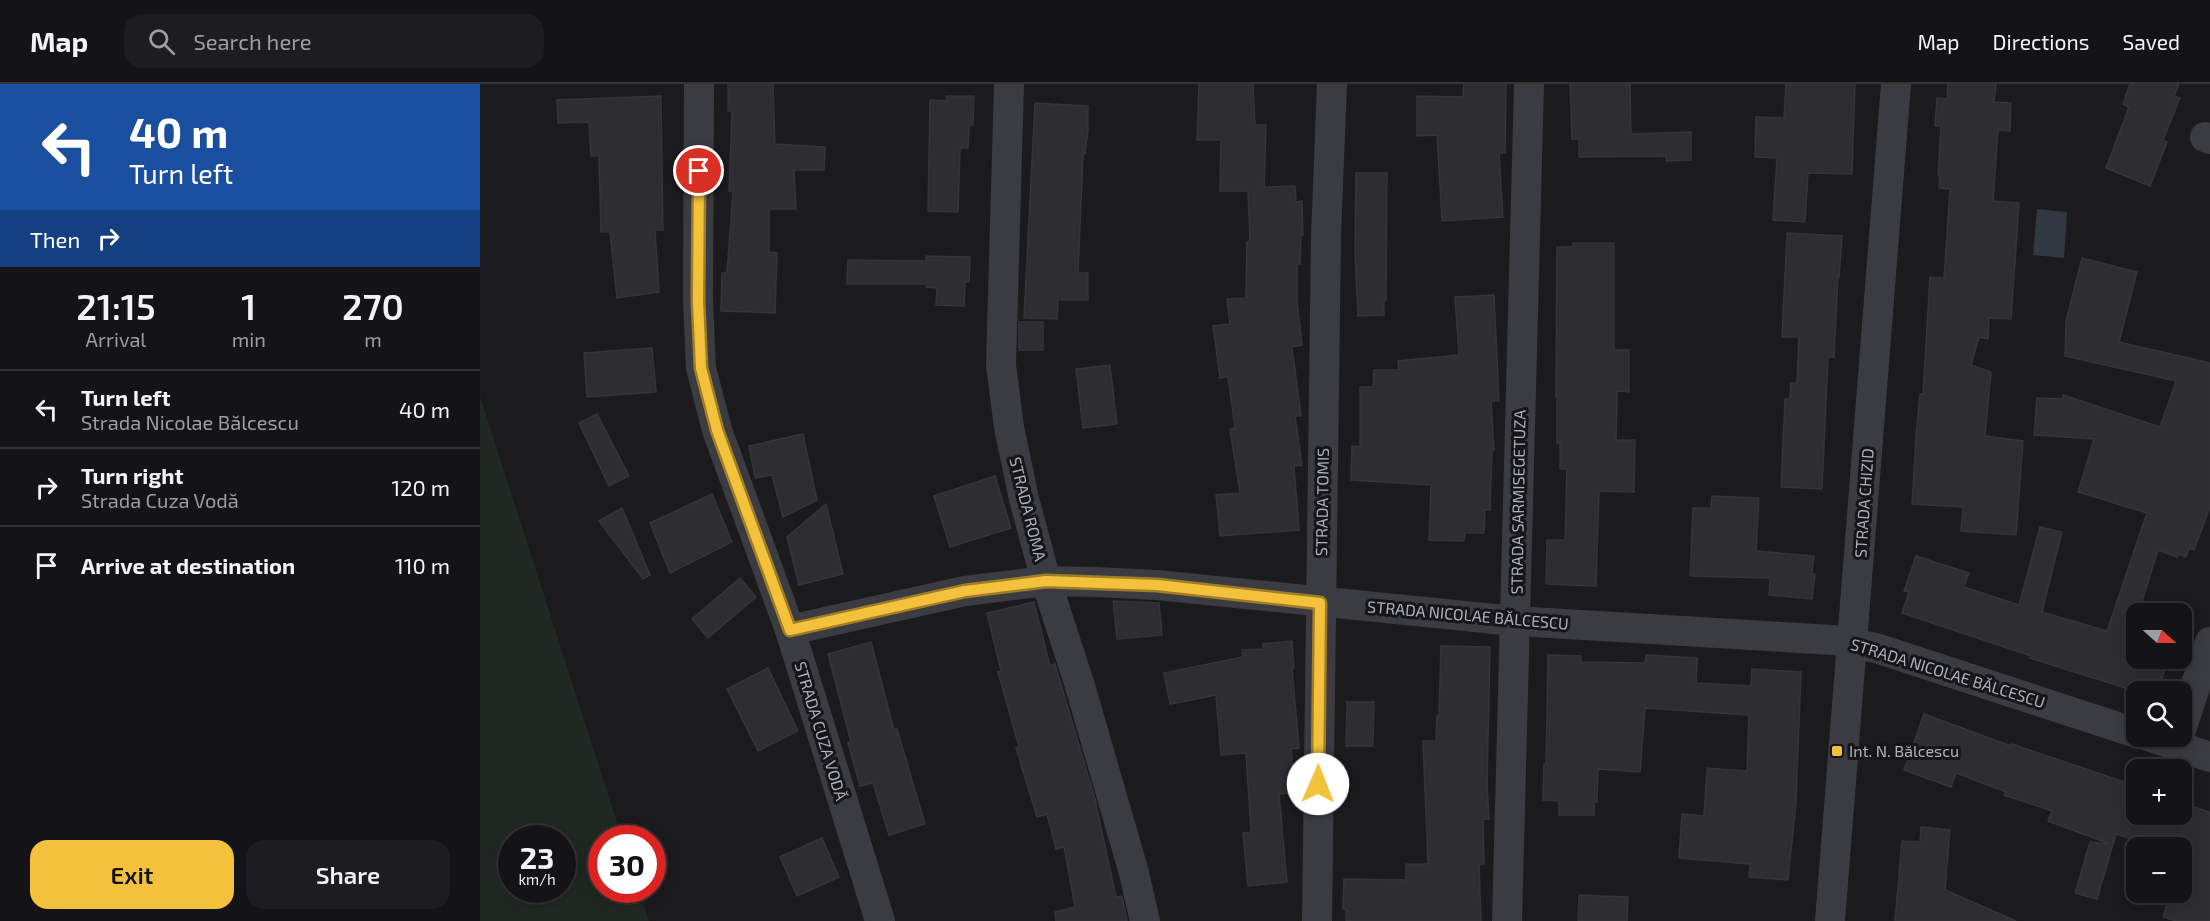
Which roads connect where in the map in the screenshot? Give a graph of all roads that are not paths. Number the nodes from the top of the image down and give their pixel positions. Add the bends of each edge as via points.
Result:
1 (699, 84) edge
2 (1009, 84) edge
3 (1332, 84) edge
4 (1528, 84) edge
5 (1896, 84) edge
6 (1046, 581) junction
7 (1320, 603) junction
8 (1515, 621) junction
9 (790, 630) junction
10 (2210, 642) edge
11 (1853, 643) junction
12 (2192, 697) edge
13 (2126, 730) edge
14 (2192, 745) edge
15 (2210, 757) edge
16 (880, 921) edge
17 (1145, 921) edge
18 (1317, 921) edge
19 (1507, 921) edge
20 (1830, 921) edge

1 - 9 street, STRADA CUZA VODĂ via 701,368 717,430
2 - 6 street, STRADA ROMA via 1001,365 1009,427
3 - 7 street, STRADA TOMIS
4 - 8 street, STRADA SARMISEGETUZA
5 - 11 street, STRADA CHIZID
6 - 7 street, STRADA NICOLAE BĂLCESCU via 1157,585
6 - 9 street, STRADA NICOLAE BĂLCESCU via 965,591
6 - 17 street, STRADA ROMA
7 - 8 street, STRADA NICOLAE BĂLCESCU
7 - 18 street, STRADA TOMIS
8 - 11 street, STRADA NICOLAE BĂLCESCU
8 - 19 street, STRADA SARMISEGETUZA
9 - 16 street, STRADA CUZA VODĂ
10 - 12 street
11 - 13 street, STRADA NICOLAE BĂLCESCU
11 - 20 street, STRADA CHIZID
14 - 15 street

